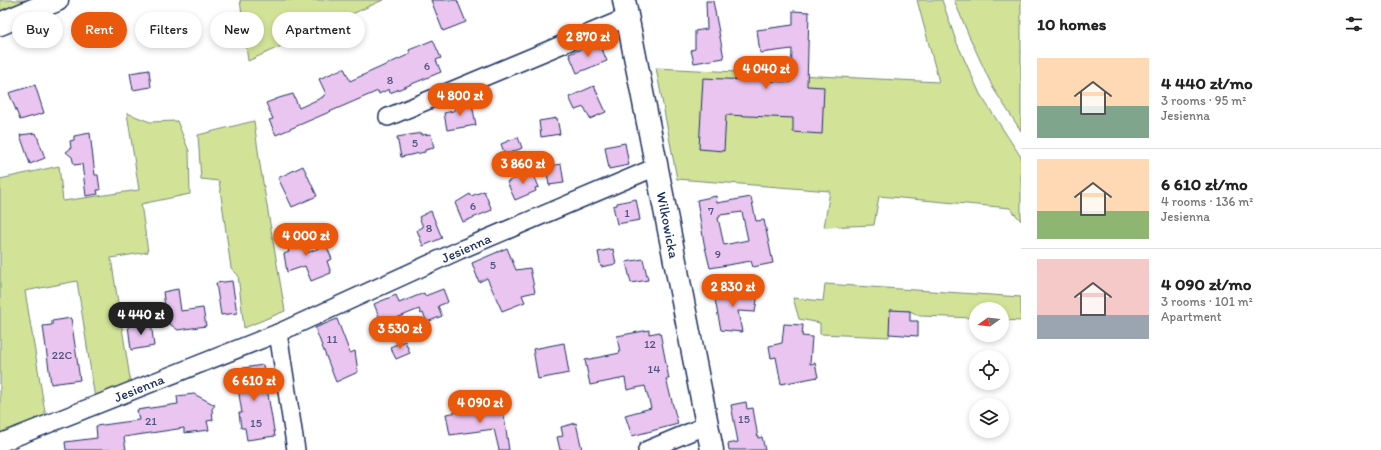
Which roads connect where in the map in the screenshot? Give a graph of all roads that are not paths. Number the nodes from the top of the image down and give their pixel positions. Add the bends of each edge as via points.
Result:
1 (57, 0) edge
2 (626, 8) edge
3 (0, 24) edge
4 (388, 117) dead end
5 (656, 167) junction
6 (278, 333) junction
7 (707, 426) junction
8 (0, 443) edge
9 (296, 450) edge
10 (647, 450) edge
11 (712, 450) edge

1 - 3 main road
2 - 4 street
2 - 5 main road, Wilkowicka
5 - 6 street, Jesienna via 460,250
5 - 7 main road, Wilkowicka
6 - 8 street, Jesienna
6 - 9 street
7 - 10 street
7 - 11 main road, Wilkowicka

